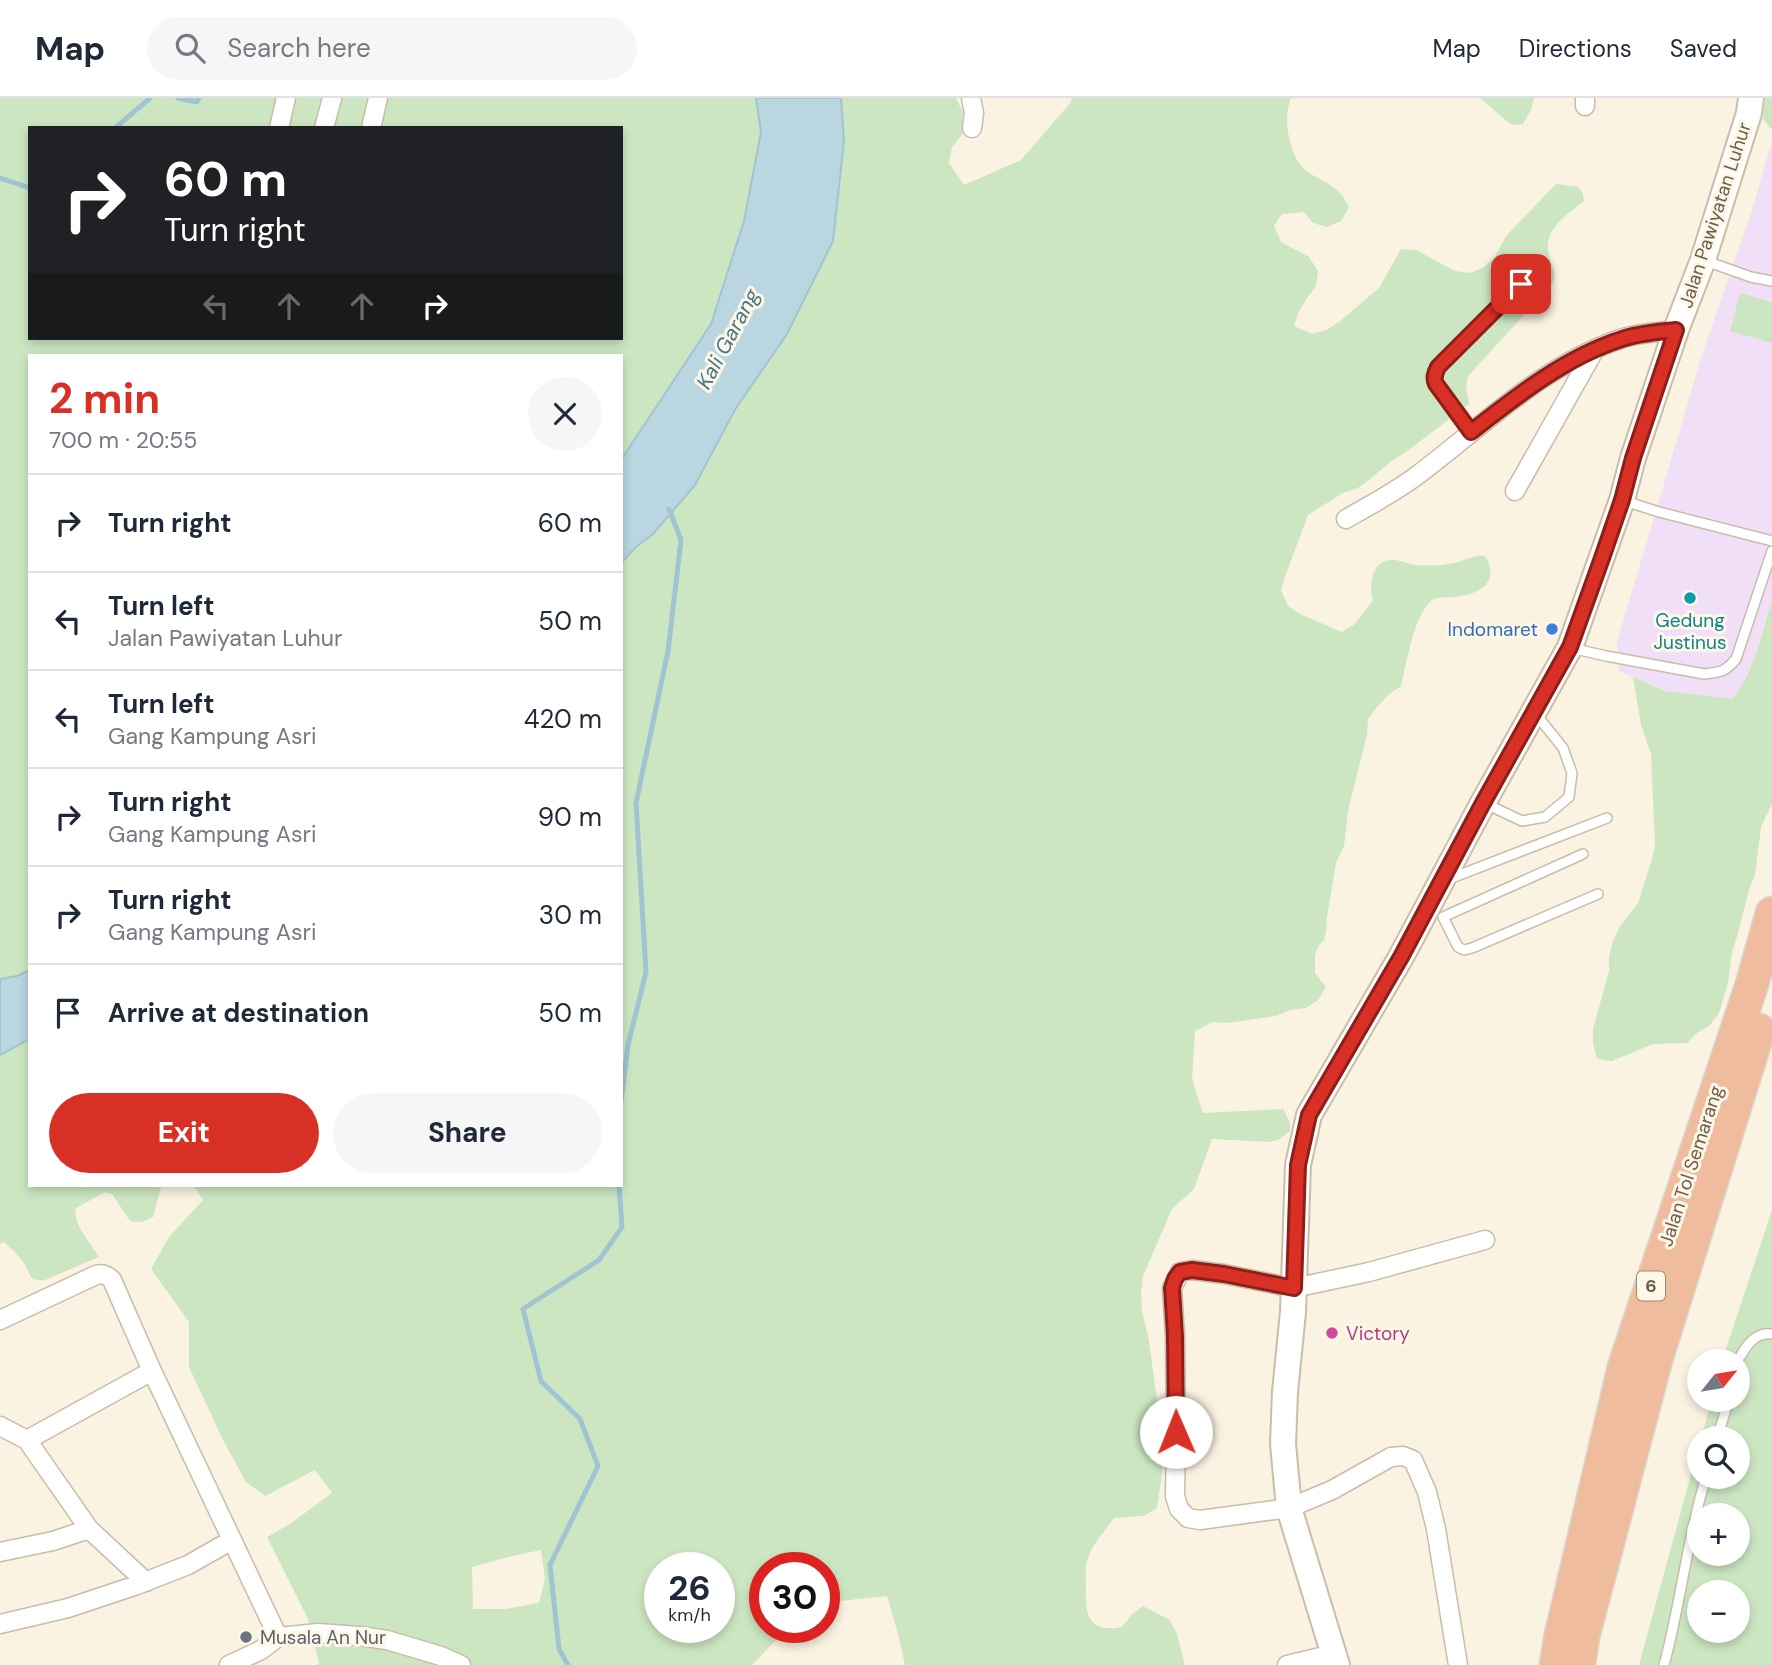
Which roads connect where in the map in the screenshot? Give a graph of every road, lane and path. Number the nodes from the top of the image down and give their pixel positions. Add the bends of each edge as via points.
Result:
1 (286, 98) edge
2 (332, 98) edge
3 (378, 98) edge
4 (971, 98) edge
5 (1751, 98) edge
6 (279, 126) edge
7 (325, 126) edge
8 (371, 126) edge
9 (972, 128) dead end
10 (1703, 260) junction
11 (1538, 267) dead end
12 (1772, 281) edge
13 (1676, 330) junction
14 (1595, 349) junction
15 (1471, 432) junction
16 (1515, 491) dead end
17 (1622, 500) junction
18 (1346, 519) dead end
19 (1772, 541) edge
20 (1772, 551) edge
21 (1570, 647) junction
22 (1534, 711) junction
23 (1483, 803) junction
24 (1607, 818) dead end
25 (1583, 854) dead end
26 (1441, 882) junction
27 (1598, 894) dead end
28 (1435, 913) junction
29 (1772, 913) edge
30 (1772, 989) edge
31 (1485, 1240) dead end
32 (1294, 1288) junction
33 (0, 1320) edge
34 (1772, 1334) edge
35 (1744, 1349) edge
36 (152, 1371) junction
37 (0, 1426) edge
38 (27, 1440) junction
39 (1703, 1489) edge
40 (1289, 1508) junction
41 (89, 1529) junction
42 (232, 1540) junction
43 (0, 1552) edge
44 (146, 1582) junction
45 (0, 1623) edge
46 (278, 1637) junction
47 (1335, 1659) edge
48 (229, 1665) edge
49 (461, 1665) edge
50 (1287, 1665) edge
51 (1458, 1665) edge
52 (1556, 1665) edge
53 (1579, 1665) edge
54 (1664, 1665) edge

1 - 6 street
2 - 7 street
3 - 8 street
4 - 9 street
5 - 10 main road, Jalan Pawiyatan Luhur
10 - 12 lane
10 - 13 main road, Jalan Pawiyatan Luhur
11 - 15 lane via 1435,373 1436,384
13 - 14 street via 1625,338
13 - 17 main road, Jalan Pawiyatan Luhur
14 - 15 street via 1559,368
14 - 16 street
15 - 18 street via 1417,476
17 - 19 lane
17 - 21 main road, Jalan Pawiyatan Luhur
20 - 21 lane via 1736,659 1727,669 1704,674
21 - 22 main road, Jalan Pawiyatan Luhur
22 - 23 main road, Jalan Pawiyatan Luhur
22 - 23 lane via 1563,748 1572,773 1569,797 1545,817 1522,821
23 - 26 main road, Jalan Pawiyatan Luhur
24 - 26 lane
25 - 28 lane
26 - 28 main road, Jalan Pawiyatan Luhur
27 - 28 lane via 1464,950
28 - 32 main road, Jalan Pawiyatan Luhur via 1401,957 1309,1115 1298,1165
29 - 52 highway, Jalan Tol Semarang / 6 via 1625,1367
30 - 53 highway, Jalan Tol Semarang / 6 via 1656,1360
31 - 32 street
32 - 40 main road, Jalan Pawiyatan Luhur via 1283,1444
32 - 40 street via 1192,1270 1180,1272 1172,1288 1175,1496 1179,1509 1188,1518 1200,1520
33 - 36 street via 96,1275 107,1275
34 - 35 lane via 1748,1342
36 - 38 street
36 - 42 street
37 - 38 street
38 - 41 street
39 - 54 lane
40 - 47 main road, Jalan Pawiyatan Luhur
40 - 51 street via 1391,1457 1413,1460 1436,1529
41 - 43 street
41 - 44 street
42 - 44 street
42 - 46 street
44 - 45 street via 68,1608
46 - 48 street
46 - 49 street via 318,1633 368,1637
47 - 50 street

